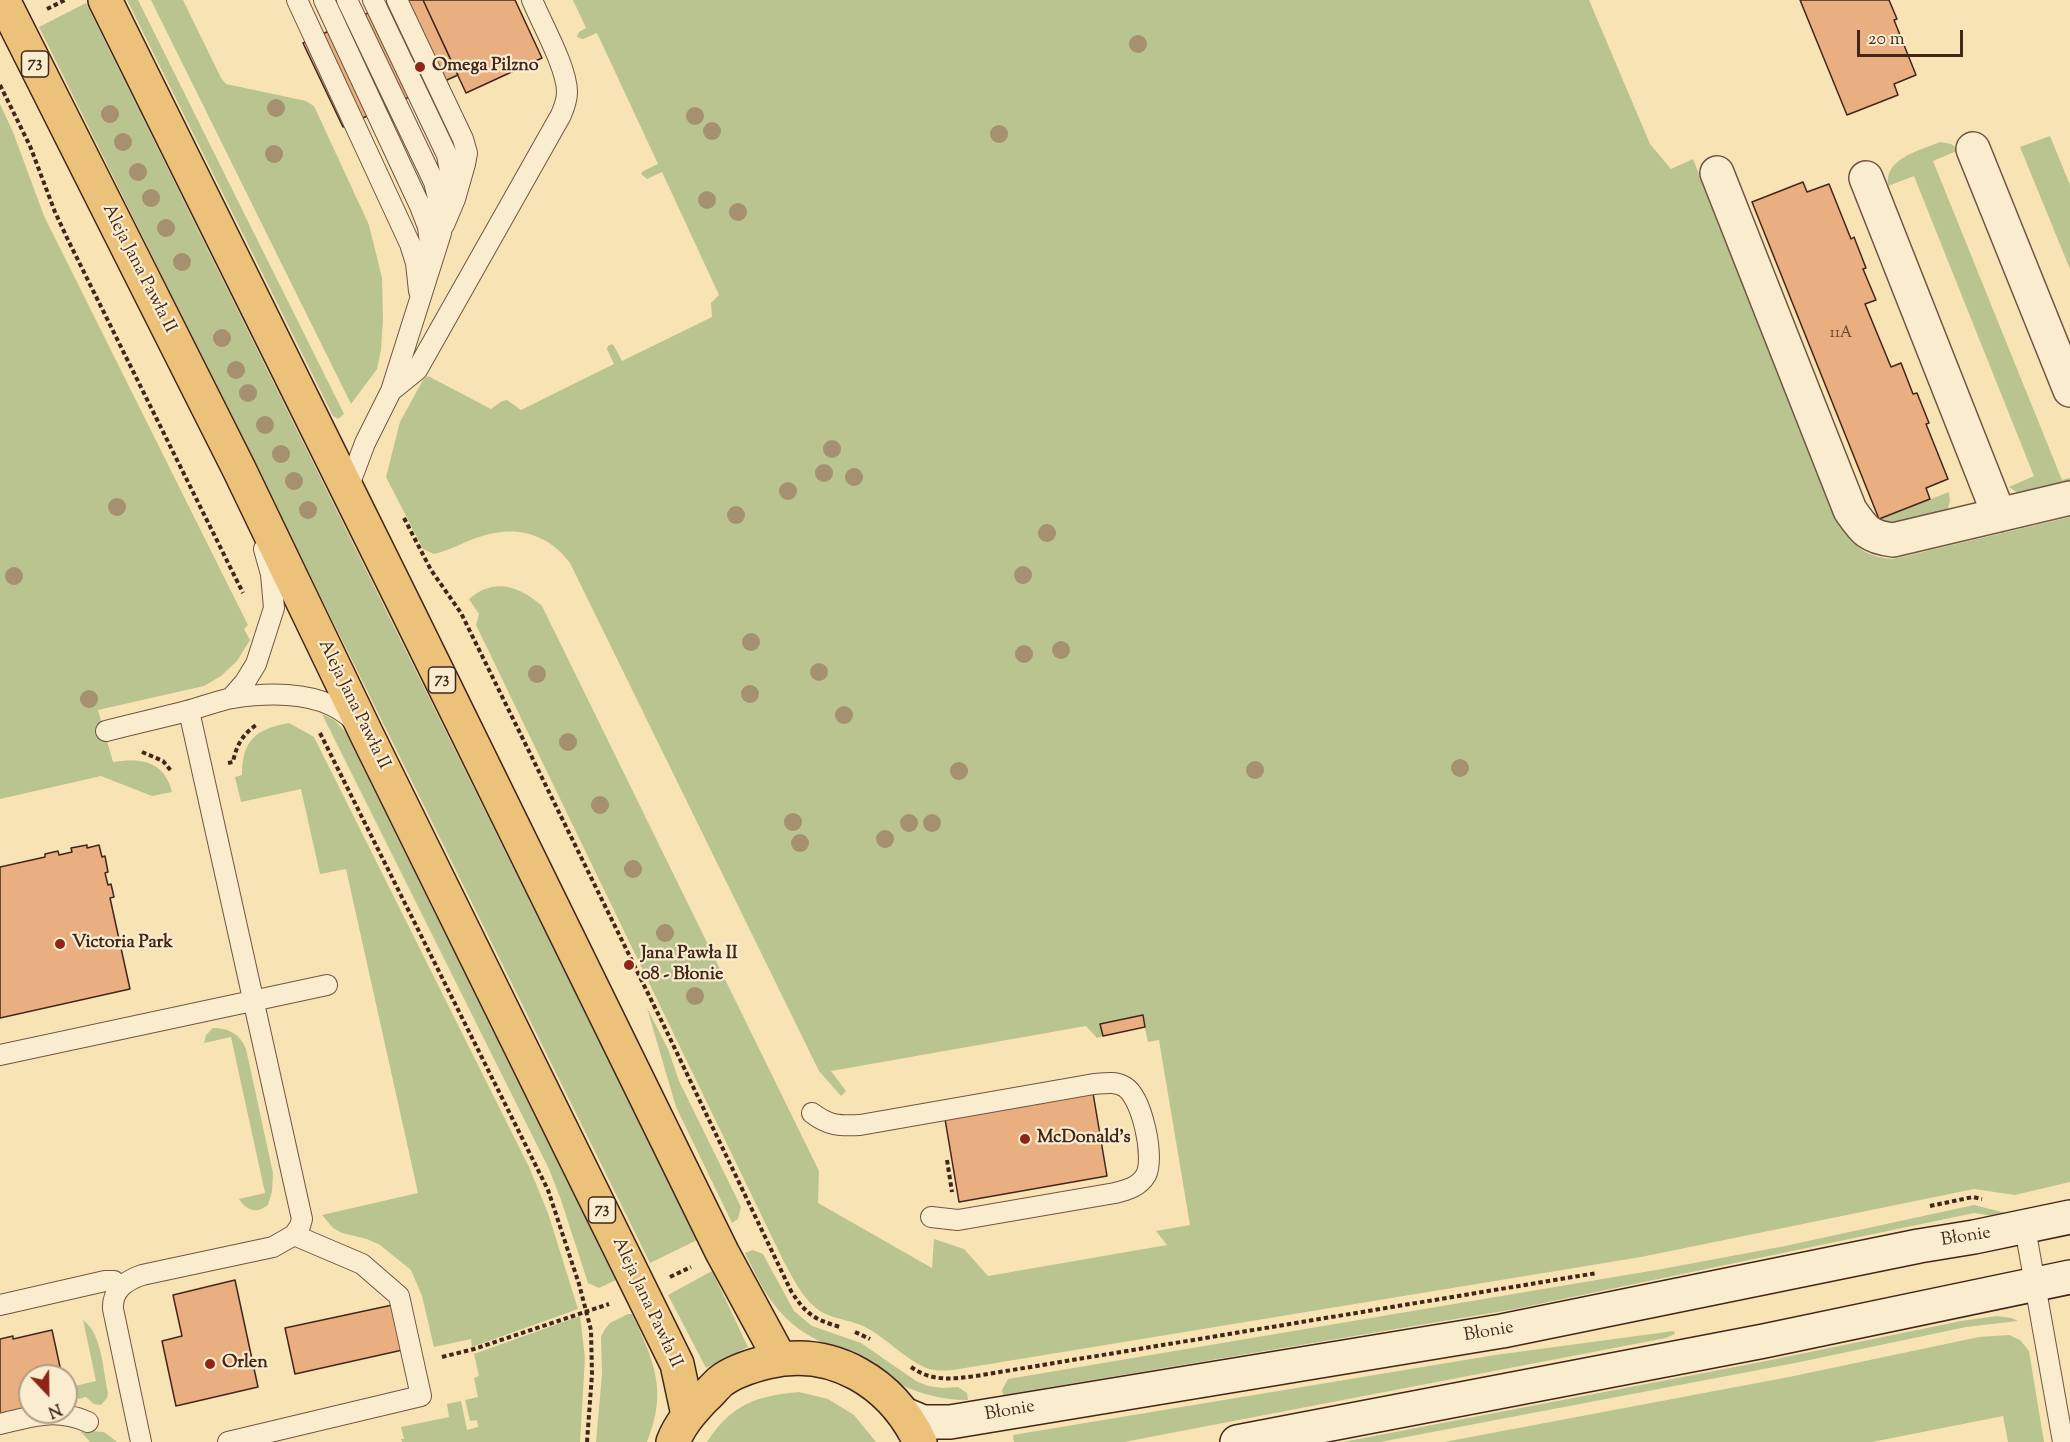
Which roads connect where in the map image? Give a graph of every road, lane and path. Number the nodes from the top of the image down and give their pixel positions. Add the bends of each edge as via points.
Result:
1 (3, 0) edge
2 (105, 0) edge
3 (297, 0) edge
4 (324, 0) edge
5 (347, 0) edge
6 (373, 0) edge
7 (397, 0) edge
8 (532, 0) edge
9 (0, 85) edge
10 (1973, 149) dead end
11 (1717, 173) dead end
12 (1866, 178) dead end
13 (455, 199) junction
14 (441, 233) junction
15 (430, 266) junction
16 (418, 305) junction
17 (2070, 390) edge
18 (391, 391) junction
19 (239, 469) junction
20 (347, 491) junction
21 (2070, 498) edge
22 (401, 514) dead end
23 (1999, 515) junction
24 (244, 594) dead end
25 (231, 698) junction
26 (189, 711) junction
27 (266, 720) dead end
28 (316, 729) dead end
29 (106, 731) dead end
30 (367, 735) junction
31 (134, 751) dead end
32 (226, 764) dead end
33 (174, 775) dead end
34 (327, 985) dead end
35 (254, 1000) junction
36 (0, 1055) edge
37 (812, 1113) dead end
38 (1984, 1199) dead end
39 (1926, 1207) dead end
40 (931, 1217) dead end
41 (2070, 1217) edge
42 (2025, 1228) junction
43 (294, 1235) junction
44 (698, 1264) dead end
45 (1599, 1273) dead end
46 (669, 1277) dead end
47 (2070, 1277) edge
48 (2035, 1284) junction
49 (120, 1287) junction
50 (0, 1305) edge
51 (587, 1310) junction
52 (843, 1328) dead end
53 (852, 1330) dead end
54 (877, 1342) dead end
55 (780, 1359) junction
56 (414, 1364) junction
57 (910, 1367) dead end
58 (88, 1422) dead end
59 (0, 1424) edge
60 (680, 1429) edge
61 (913, 1429) edge
62 (141, 1442) edge
63 (228, 1442) edge
64 (586, 1442) edge
65 (1237, 1442) edge
66 (2063, 1442) edge

1 - 19 main road, Aleja Jana Pawła II / 73
2 - 20 main road, 73
3 - 16 lane via 410,244 419,281
4 - 15 lane via 428,227
5 - 14 lane via 434,182 440,202
6 - 13 lane via 447,155
7 - 13 lane via 463,139 467,153
8 - 18 lane via 562,69 568,94 566,104 417,370
9 - 24 path via 68,240
10 - 17 main road
11 - 23 main road via 1850,510 1864,531 1893,540
12 - 23 main road
13 - 14 lane
14 - 15 lane
15 - 16 lane
16 - 18 lane
18 - 20 lane
19 - 25 lane via 271,574 274,608 256,664
19 - 30 main road, Aleja Jana Pawła II / 73
20 - 55 main road, 73 via 722,1252
21 - 23 main road
22 - 52 path via 431,570 461,613 791,1291 816,1319
25 - 26 lane
25 - 30 lane via 295,696 327,702 346,713
26 - 29 lane
26 - 35 lane
27 - 32 path via 244,734 233,762
28 - 51 path via 548,1190
30 - 60 main road, Aleja Jana Pawła II / 73 via 677,1364
31 - 33 path via 163,761
34 - 35 lane
35 - 36 lane
35 - 43 lane via 301,1211 300,1226
37 - 40 lane via 826,1123 860,1125 1094,1084 1119,1084 1133,1095 1149,1153 1145,1175 1134,1187 958,1220
38 - 39 path via 1973,1197
41 - 42 main road, Błonie
42 - 48 lane
42 - 61 main road, Błonie via 1502,1331 950,1422 923,1422
43 - 49 lane via 273,1247 142,1275
43 - 56 lane via 362,1264 399,1296
44 - 46 path
45 - 57 path via 976,1376 937,1379
47 - 48 main road
48 - 65 main road via 1764,1341
48 - 66 lane
49 - 50 lane via 114,1281 105,1281
49 - 62 lane via 113,1296 113,1310
51 - 56 path via 474,1349
51 - 64 path via 593,1349
53 - 54 path
55 - 60 main road, 73 via 749,1366 721,1381
55 - 61 main road, 73 via 816,1359 851,1369 882,1389
56 - 63 lane via 421,1396
58 - 59 lane via 57,1413

